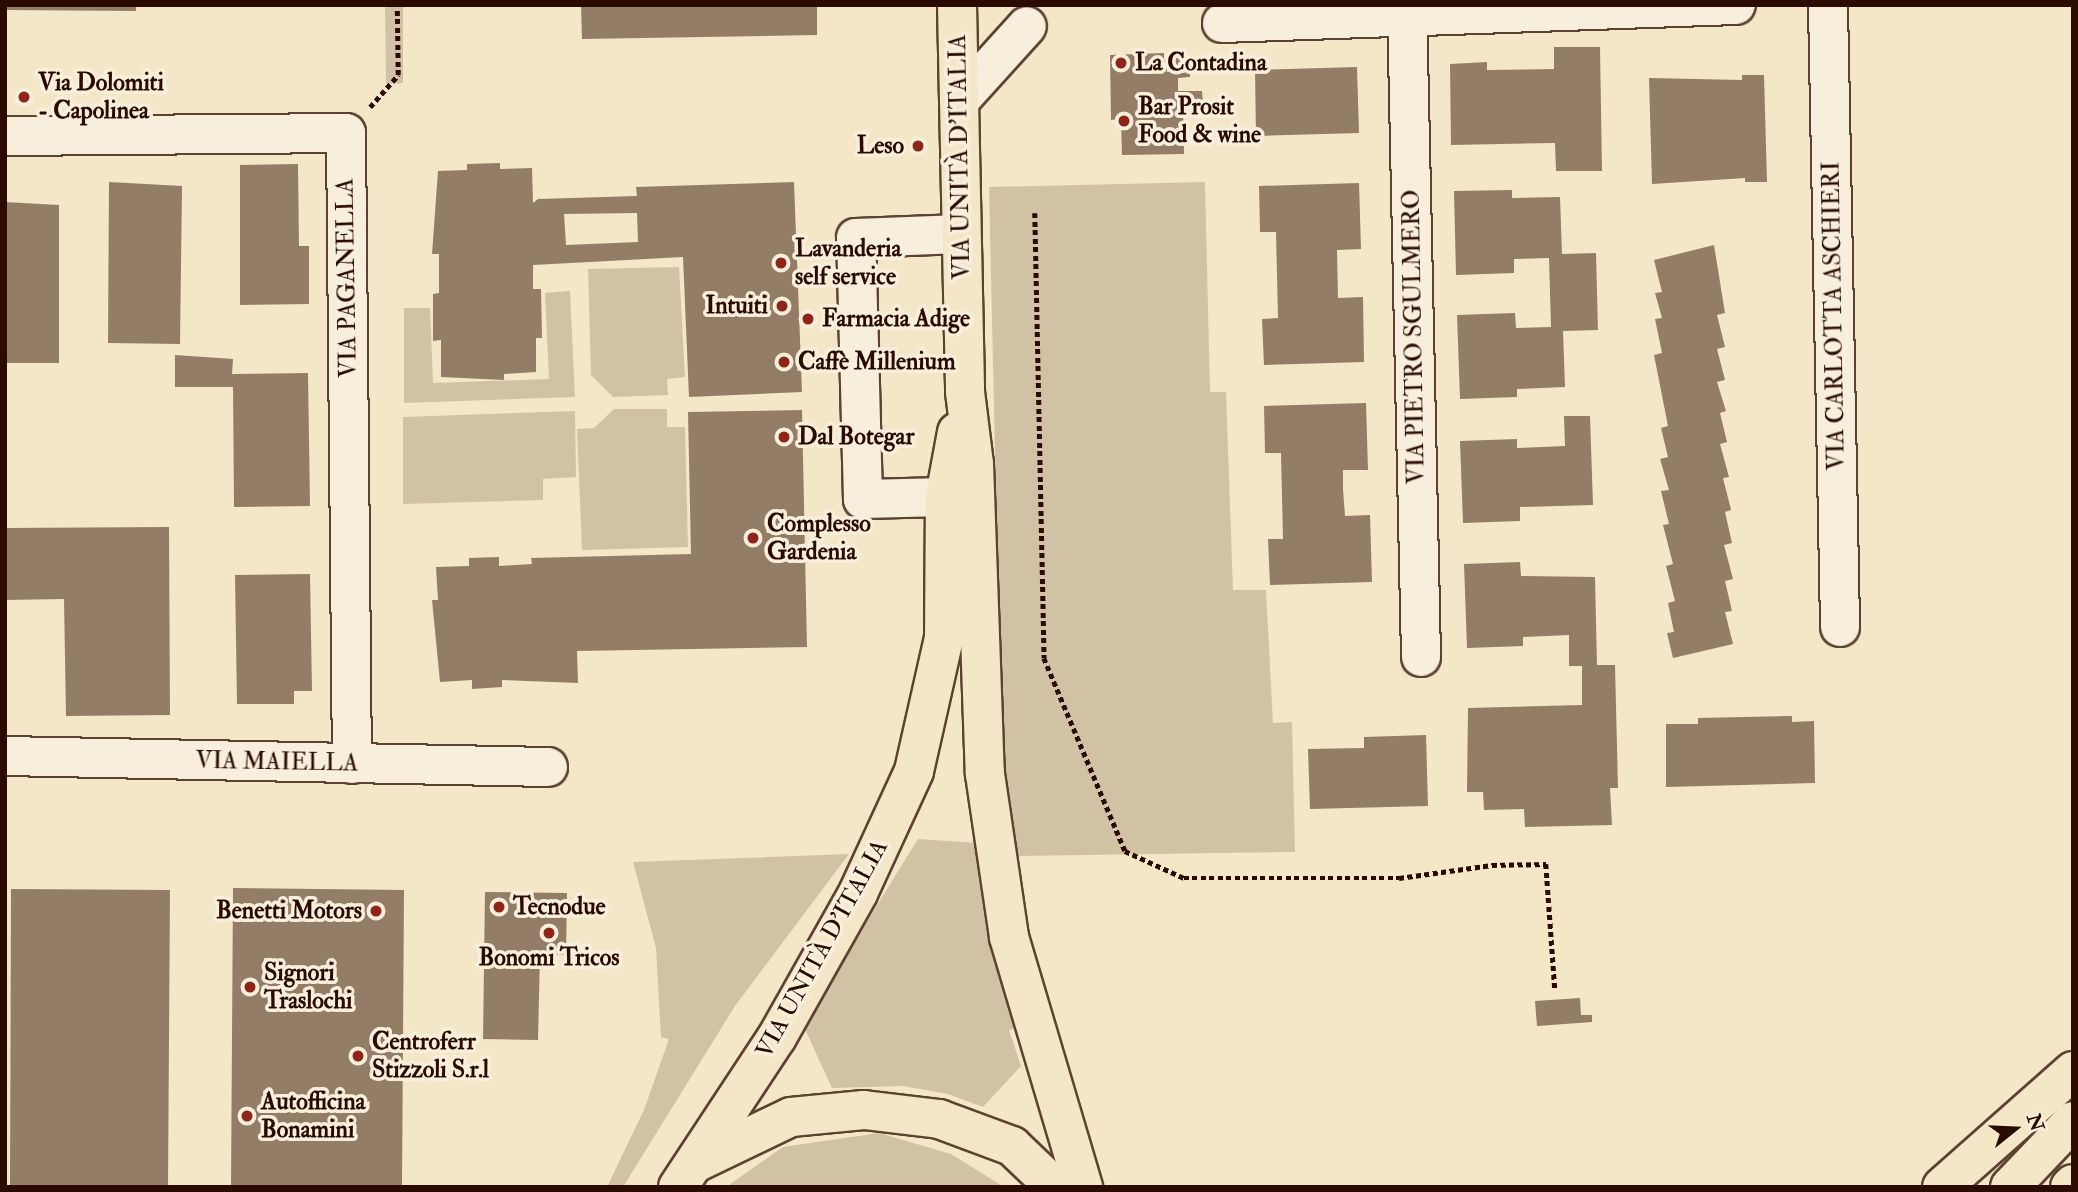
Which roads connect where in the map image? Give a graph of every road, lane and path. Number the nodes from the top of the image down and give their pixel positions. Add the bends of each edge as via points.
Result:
1 (397, 5) edge
2 (957, 5) edge
3 (1736, 5) edge
4 (1828, 5) edge
5 (1408, 11) edge
6 (1222, 23) dead end
7 (1027, 26) dead end
8 (961, 99) junction
9 (346, 134) junction
10 (5, 136) edge
11 (1035, 213) dead end
12 (961, 234) junction
13 (965, 392) junction
14 (945, 497) junction
15 (1840, 627) dead end
16 (1420, 657) dead end
17 (5, 756) edge
18 (352, 764) junction
19 (548, 767) dead end
20 (1555, 989) dead end
21 (2073, 1071) edge
22 (2073, 1121) edge
23 (686, 1175) edge
24 (1055, 1187) edge
25 (1083, 1187) edge
26 (1942, 1187) edge
27 (2010, 1187) edge

1 - 9 path via 398,75
2 - 8 main road, VIA UNITÀ D'ITALIA
3 - 5 street
4 - 15 street, VIA CARLOTTA ASCHIERI
5 - 6 street
5 - 16 street, VIA PIETRO SGULMERO
7 - 8 street
8 - 12 main road, VIA UNITÀ D'ITALIA
9 - 10 street
9 - 18 street, VIA PAGANELLA
11 - 20 path via 1044,658 1125,851 1184,877 1399,878 1492,865 1546,864
12 - 13 main road, VIA UNITÀ D'ITALIA
12 - 14 street via 856,238 863,499
13 - 14 main road, VIA UNITÀ D'ITALIA
13 - 25 main road, VIA UNITÀ D'ITALIA via 974,464 985,774 1009,937
14 - 23 main road, VIA UNITÀ D'ITALIA via 944,638 914,771 858,893 777,1037
17 - 18 street, VIA MAIELLA
18 - 19 street, VIA MAIELLA
21 - 26 main road
22 - 27 main road
23 - 24 main road, VIA UNITÀ D'ITALIA via 791,1117 864,1110 939,1119 1012,1146

